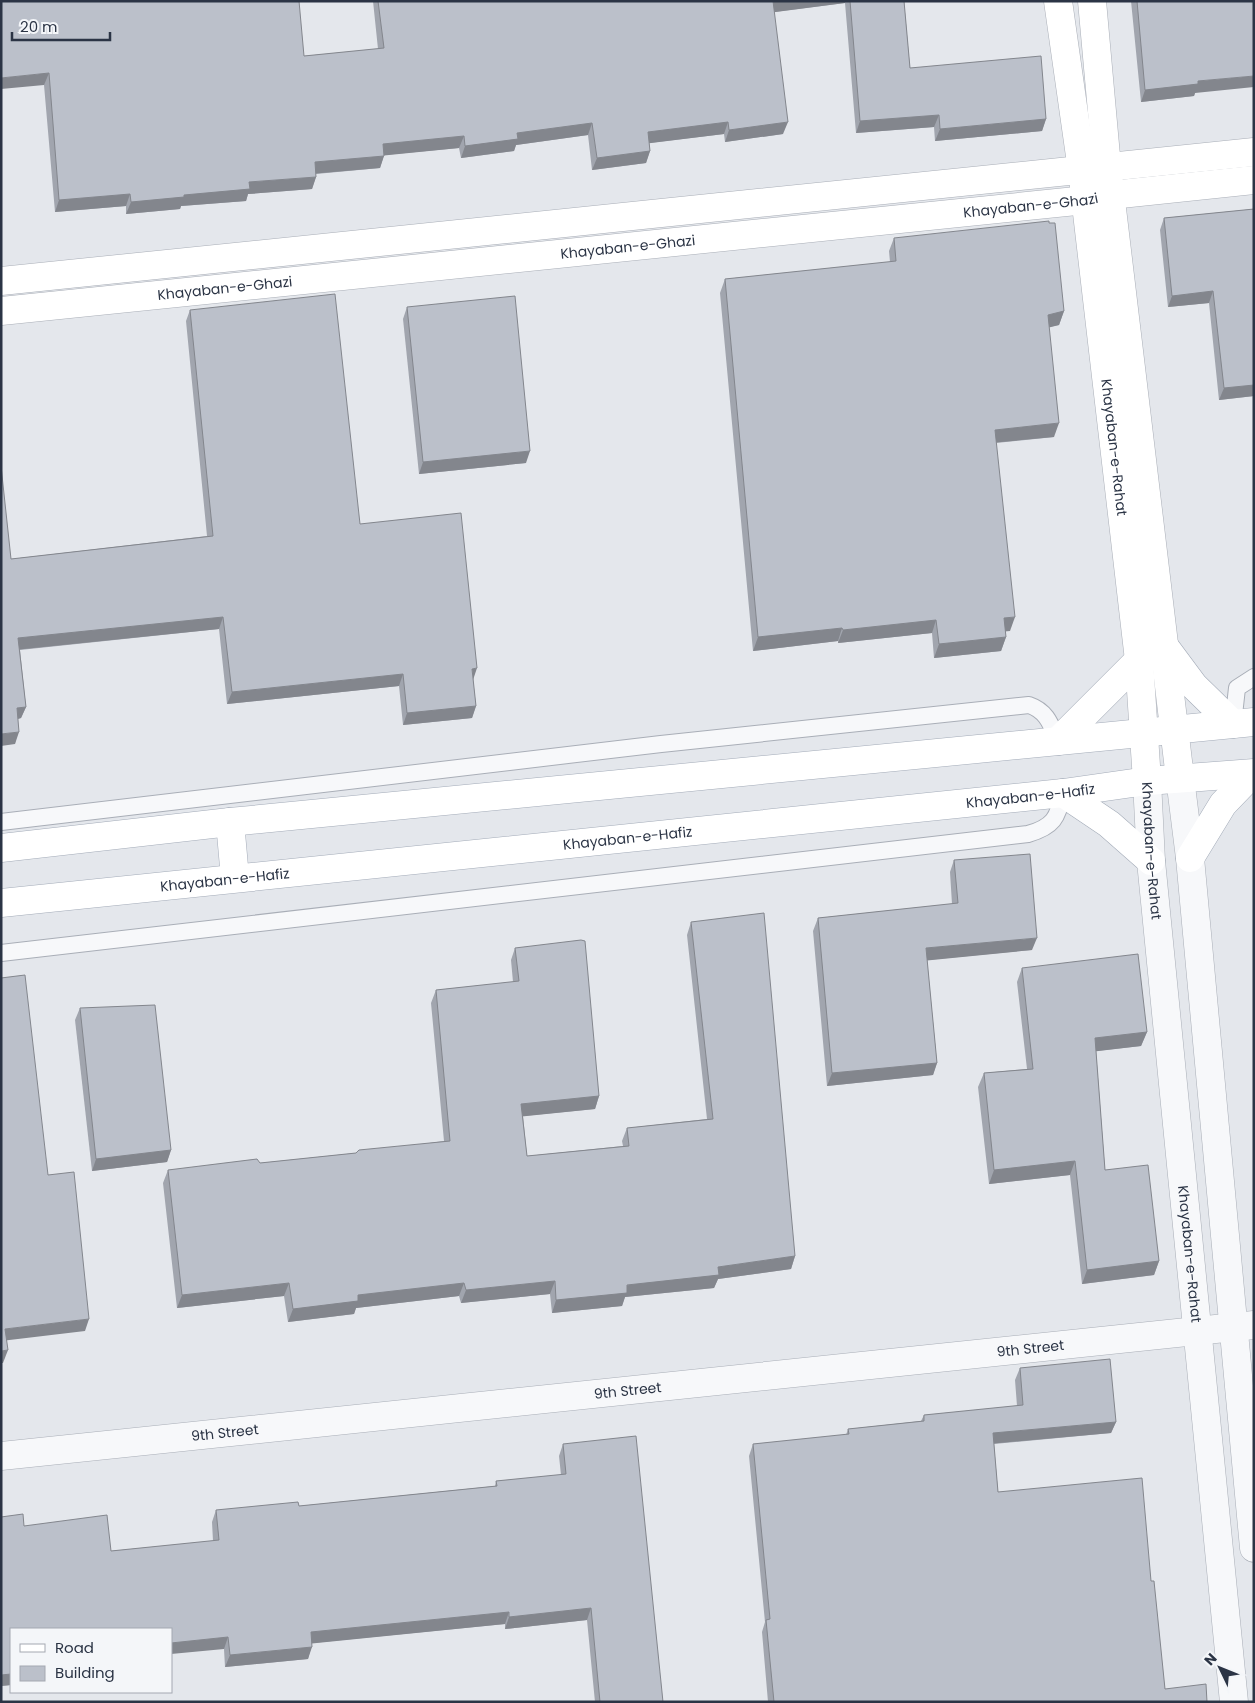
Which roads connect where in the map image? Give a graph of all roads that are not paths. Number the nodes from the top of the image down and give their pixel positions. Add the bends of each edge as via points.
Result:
1 (1058, 1) edge
2 (1092, 1) edge
3 (1254, 152) edge
4 (1095, 168) junction
5 (1254, 180) edge
6 (1098, 198) junction
7 (1, 281) edge
8 (1, 311) edge
9 (1165, 647) junction
10 (1139, 660) junction
11 (1254, 677) edge
12 (1243, 723) edge
13 (1176, 730) junction
14 (1142, 733) junction
15 (1058, 741) junction
16 (1253, 775) edge
17 (1180, 778) junction
18 (1147, 782) junction
19 (1063, 793) junction
20 (1, 822) edge
21 (230, 822) junction
22 (1, 848) edge
23 (1190, 858) junction
24 (1151, 861) junction
25 (235, 878) junction
26 (1, 903) edge
27 (1, 953) edge
28 (1244, 1326) edge
29 (1197, 1331) junction
30 (1, 1456) edge
31 (1254, 1548) edge
32 (1234, 1702) edge

1 - 4 street, Khayaban-e-Rahat
2 - 4 street, Khayaban-e-Rahat
3 - 4 street, Khayaban-e-Ghazi
4 - 6 street, Khayaban-e-Rahat
4 - 7 street, Khayaban-e-Ghazi
5 - 6 street, Khayaban-e-Ghazi
6 - 8 street, Khayaban-e-Ghazi
6 - 9 street, Khayaban-e-Rahat
6 - 10 street, Khayaban-e-Rahat
9 - 12 street via 1194,686
9 - 13 street, Khayaban-e-Rahat
10 - 14 street, Khayaban-e-Rahat
10 - 15 street
11 - 12 lane via 1238,688
12 - 13 street
13 - 14 street
13 - 17 street, Khayaban-e-Rahat
14 - 15 street
14 - 18 street, Khayaban-e-Rahat
15 - 20 lane via 1047,715 1029,705 652,745
15 - 21 street
16 - 17 street, Khayaban-e-Hafiz
16 - 23 street via 1223,804
17 - 18 street, Khayaban-e-Hafiz
17 - 23 street, Khayaban-e-Rahat
18 - 19 street, Khayaban-e-Hafiz
18 - 24 street, Khayaban-e-Rahat
19 - 24 street via 1109,824
19 - 25 street, Khayaban-e-Hafiz
19 - 27 lane via 1053,821 1044,830 1028,834
21 - 22 street
21 - 25 street
23 - 28 street, Khayaban-e-Rahat
24 - 29 street, Khayaban-e-Rahat
25 - 26 street, Khayaban-e-Hafiz
28 - 29 street, 9th Street
28 - 31 street, Khayaban-e-Rahat
29 - 30 street, 9th Street
29 - 32 street, Khayaban-e-Rahat

